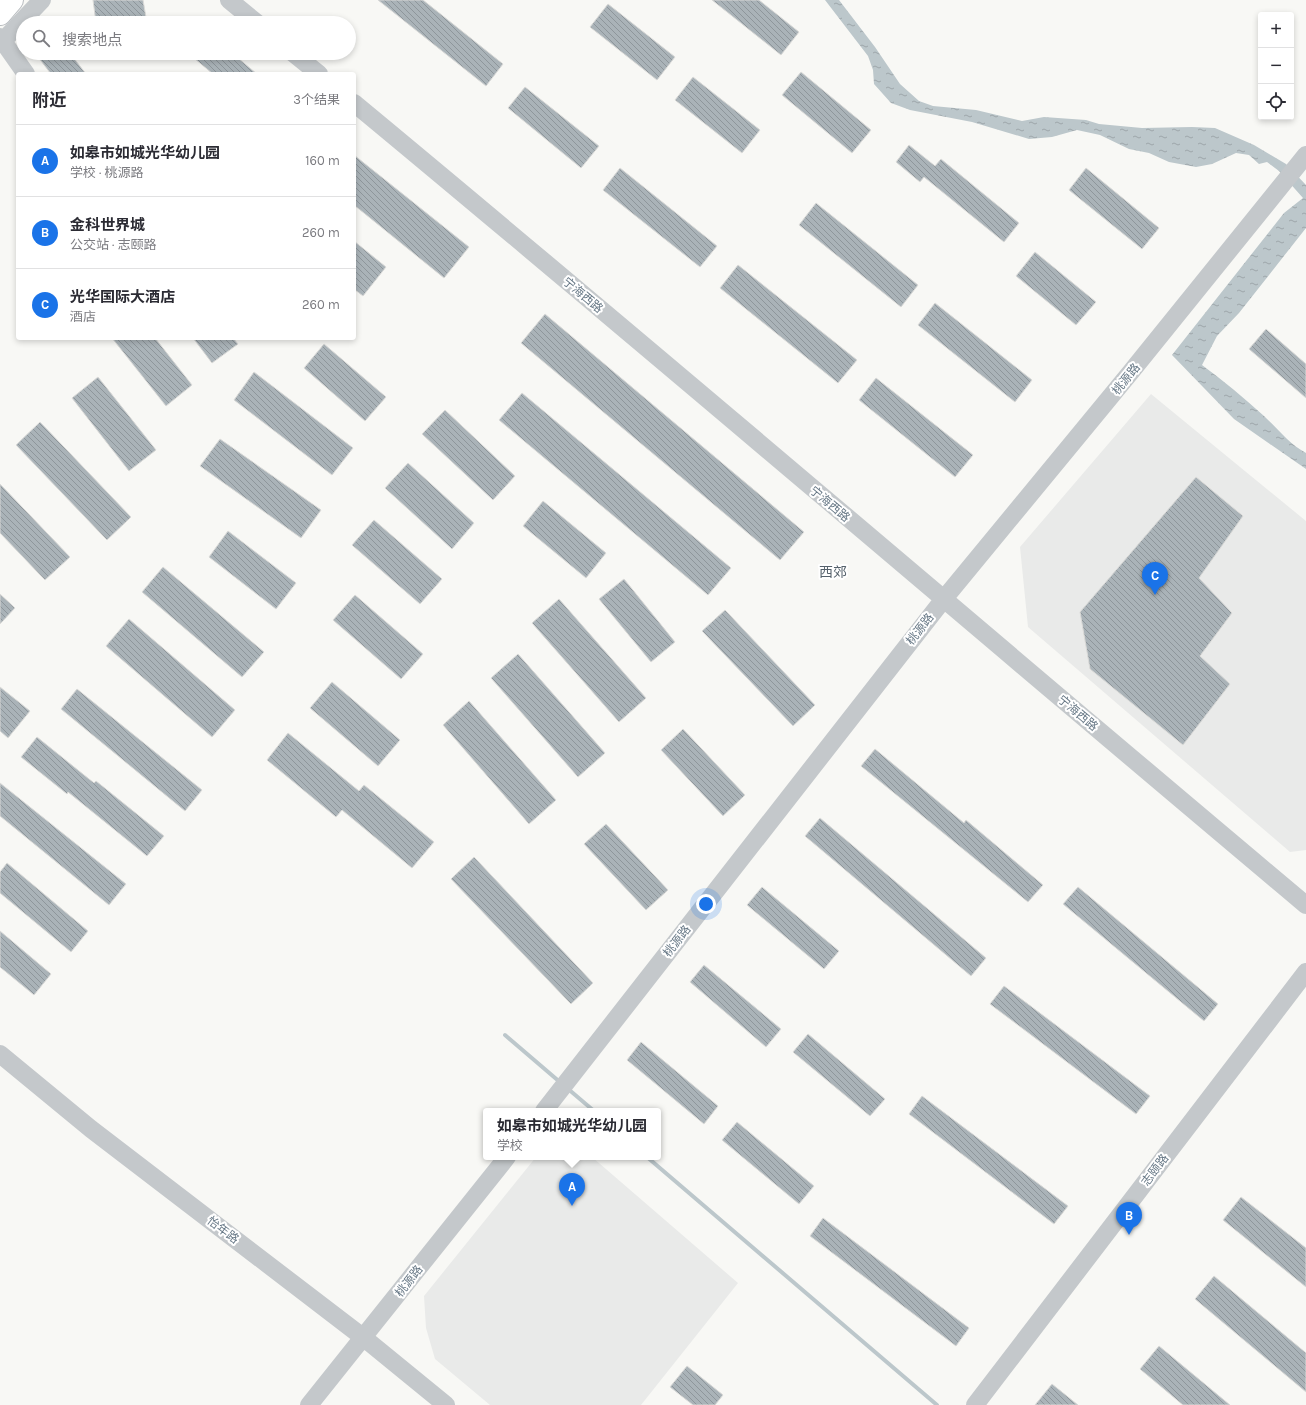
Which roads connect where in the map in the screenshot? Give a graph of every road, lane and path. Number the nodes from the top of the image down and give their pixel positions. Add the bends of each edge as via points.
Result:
1 (12, 0) edge
2 (42, 0) edge
3 (229, 0) edge
4 (0, 14) edge
5 (26, 16) edge
6 (248, 16) edge
7 (16, 26) edge
8 (1, 41) edge
9 (302, 60) edge
10 (24, 72) edge
11 (317, 72) edge
12 (356, 105) edge
13 (1306, 154) edge
14 (943, 600) junction
15 (1306, 905) edge
16 (1306, 972) edge
17 (0, 1054) edge
18 (546, 1108) edge
19 (506, 1160) edge
20 (364, 1338) junction
21 (309, 1405) edge
22 (446, 1405) edge
23 (975, 1405) edge

1 - 4 main road
2 - 5 street
3 - 6 street
7 - 8 street
8 - 10 street
9 - 11 street
12 - 14 street, 宁海西路
13 - 14 street, 桃源路
14 - 15 street, 宁海西路
14 - 18 street, 桃源路
16 - 23 street, 志颐路
17 - 20 street, 怡年路 via 92,1129
19 - 20 street, 桃源路
20 - 21 street, 桃源路
20 - 22 street, 怡年路

